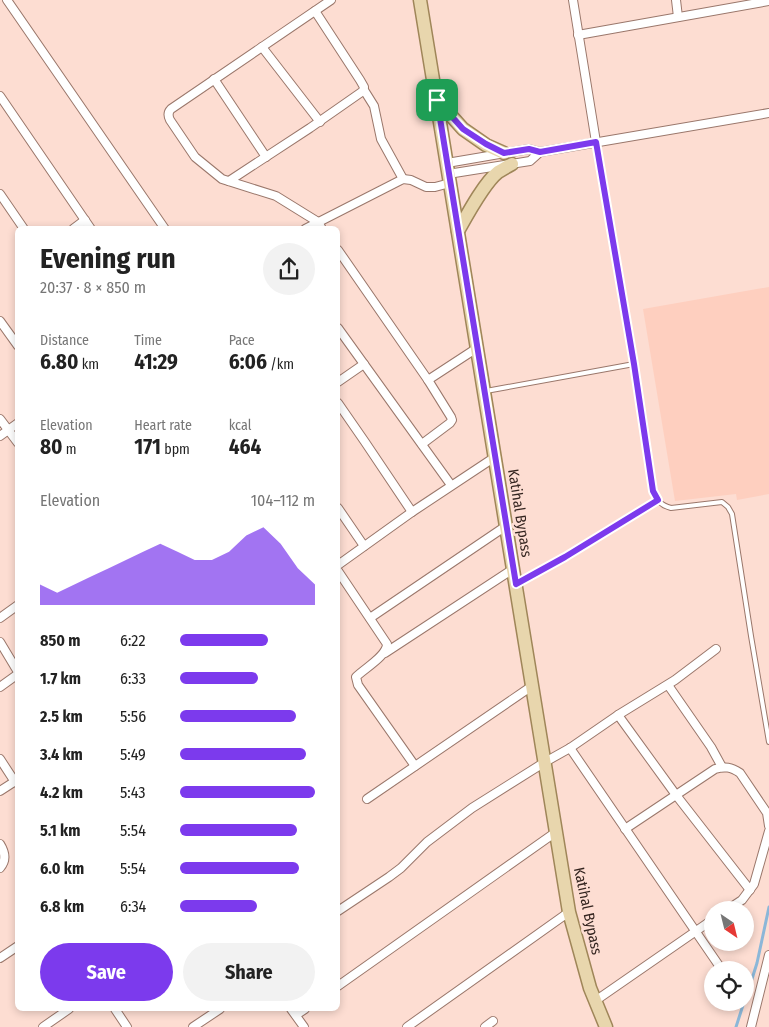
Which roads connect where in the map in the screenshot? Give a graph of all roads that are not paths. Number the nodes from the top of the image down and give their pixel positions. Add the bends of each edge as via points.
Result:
1 (7, 0) edge
2 (330, 0) edge
3 (420, 0) edge
4 (573, 0) edge
5 (676, 0) edge
6 (769, 1) edge
7 (315, 11) junction
8 (678, 17) junction
9 (578, 35) junction
10 (262, 47) junction
11 (214, 80) junction
12 (364, 90) junction
13 (0, 96) edge
14 (437, 100) junction
15 (769, 113) edge
16 (320, 122) junction
17 (596, 142) junction
18 (540, 152) junction
19 (504, 153) junction
20 (266, 157) junction
21 (512, 164) junction
22 (448, 173) junction
23 (403, 179) junction
24 (229, 181) junction
25 (0, 194) edge
26 (85, 220) junction
27 (320, 225) edge
28 (22, 226) edge
29 (76, 226) edge
30 (89, 226) edge
31 (163, 226) edge
32 (458, 231) junction
33 (340, 253) edge
34 (0, 321) edge
35 (340, 331) edge
36 (15, 342) edge
37 (477, 348) junction
38 (364, 364) junction
39 (634, 364) junction
40 (428, 380) junction
41 (340, 381) edge
42 (484, 392) junction
43 (340, 406) edge
44 (0, 419) edge
45 (15, 425) edge
46 (8, 430) junction
47 (0, 436) edge
48 (15, 439) edge
49 (422, 444) junction
50 (494, 457) junction
51 (451, 485) junction
52 (658, 500) junction
53 (340, 511) edge
54 (412, 512) junction
55 (506, 526) junction
56 (364, 546) junction
57 (340, 564) edge
58 (513, 569) junction
59 (340, 574) edge
60 (516, 584) junction
61 (15, 608) edge
62 (0, 618) edge
63 (370, 618) junction
64 (0, 642) edge
65 (716, 649) dead end
66 (383, 654) junction
67 (15, 668) edge
68 (15, 675) edge
69 (668, 685) junction
70 (532, 686) junction
71 (0, 687) edge
72 (618, 715) junction
73 (769, 742) edge
74 (570, 748) junction
75 (0, 759) edge
76 (545, 762) junction
77 (415, 766) junction
78 (722, 767) junction
79 (15, 780) edge
80 (15, 782) edge
81 (0, 791) edge
82 (676, 795) junction
83 (367, 799) dead end
84 (769, 826) edge
85 (625, 829) junction
86 (769, 831) edge
87 (556, 832) junction
88 (0, 844) edge
89 (0, 868) edge
90 (750, 890) junction
91 (740, 901) edge
92 (340, 910) edge
93 (569, 912) junction
94 (704, 926) edge
95 (695, 932) junction
96 (15, 948) edge
97 (769, 955) edge
98 (0, 958) edge
99 (716, 961) edge
100 (340, 985) edge
101 (595, 1001) junction
102 (66, 1011) edge
103 (116, 1011) edge
104 (217, 1011) edge
105 (294, 1012) edge
106 (493, 1021) dead end
107 (43, 1027) edge
108 (127, 1027) edge
109 (193, 1027) edge
110 (304, 1027) edge
111 (407, 1027) edge
112 (485, 1027) edge
113 (606, 1027) edge
114 (751, 1027) edge

1 - 31 street
2 - 7 street
3 - 14 main road, Katihal Bypass
4 - 9 street
5 - 8 street
6 - 8 street
7 - 10 street
7 - 12 street
8 - 9 street
9 - 17 street
10 - 11 street
10 - 16 street
11 - 20 street
11 - 24 street via 171,109 168,118 195,157
12 - 16 street
12 - 23 street via 374,106 380,139
13 - 26 street
14 - 19 main road via 463,129
14 - 22 main road, Katihal Bypass
15 - 17 street
16 - 20 street
17 - 18 street
17 - 39 lane
18 - 19 street via 529,149
18 - 21 street via 530,161
19 - 22 street
20 - 24 street
21 - 22 street
21 - 32 main road via 497,173
22 - 23 street via 435,187
22 - 32 main road, Katihal Bypass
23 - 27 street
24 - 27 street via 276,196
25 - 28 street
26 - 29 street
26 - 30 street
32 - 37 main road, Katihal Bypass
33 - 40 street
34 - 36 street
35 - 38 street
37 - 40 street
37 - 42 main road, Katihal Bypass
38 - 41 street
38 - 49 street
39 - 42 lane
39 - 52 lane via 653,491
40 - 49 street via 452,420
42 - 50 main road, Katihal Bypass
43 - 54 street
44 - 46 street
45 - 46 street
46 - 47 street
46 - 48 street
49 - 51 street
50 - 51 street
50 - 55 main road, Katihal Bypass
51 - 54 street
52 - 60 lane
52 - 73 lane via 671,508 722,502 732,514
53 - 56 street
54 - 56 street
55 - 58 main road, Katihal Bypass
55 - 63 street
56 - 57 street
58 - 60 main road, Katihal Bypass
58 - 66 street
59 - 63 street
60 - 70 main road, Katihal Bypass
61 - 62 street
63 - 66 street via 387,644
64 - 67 street
65 - 69 street
66 - 77 street via 356,676 356,682
68 - 71 street
69 - 72 street
69 - 78 street via 712,747
70 - 76 main road, Katihal Bypass
70 - 77 street
72 - 74 street
72 - 82 street
74 - 76 street
74 - 85 street
75 - 79 street
76 - 87 main road, Katihal Bypass
76 - 92 street via 472,808 427,842 389,877
77 - 83 street
78 - 82 street
78 - 84 street via 740,773 767,813
80 - 81 street
82 - 85 street
82 - 90 street
85 - 95 street
86 - 90 street
87 - 93 main road, Katihal Bypass
87 - 100 street
88 - 89 street via 5,858
90 - 91 street
93 - 101 main road, Katihal Bypass
93 - 111 street
94 - 95 street
95 - 99 street
95 - 101 street
96 - 98 street
97 - 114 street
101 - 113 main road, Katihal Bypass
102 - 107 street
103 - 108 street
104 - 109 street
105 - 110 street
106 - 112 street

